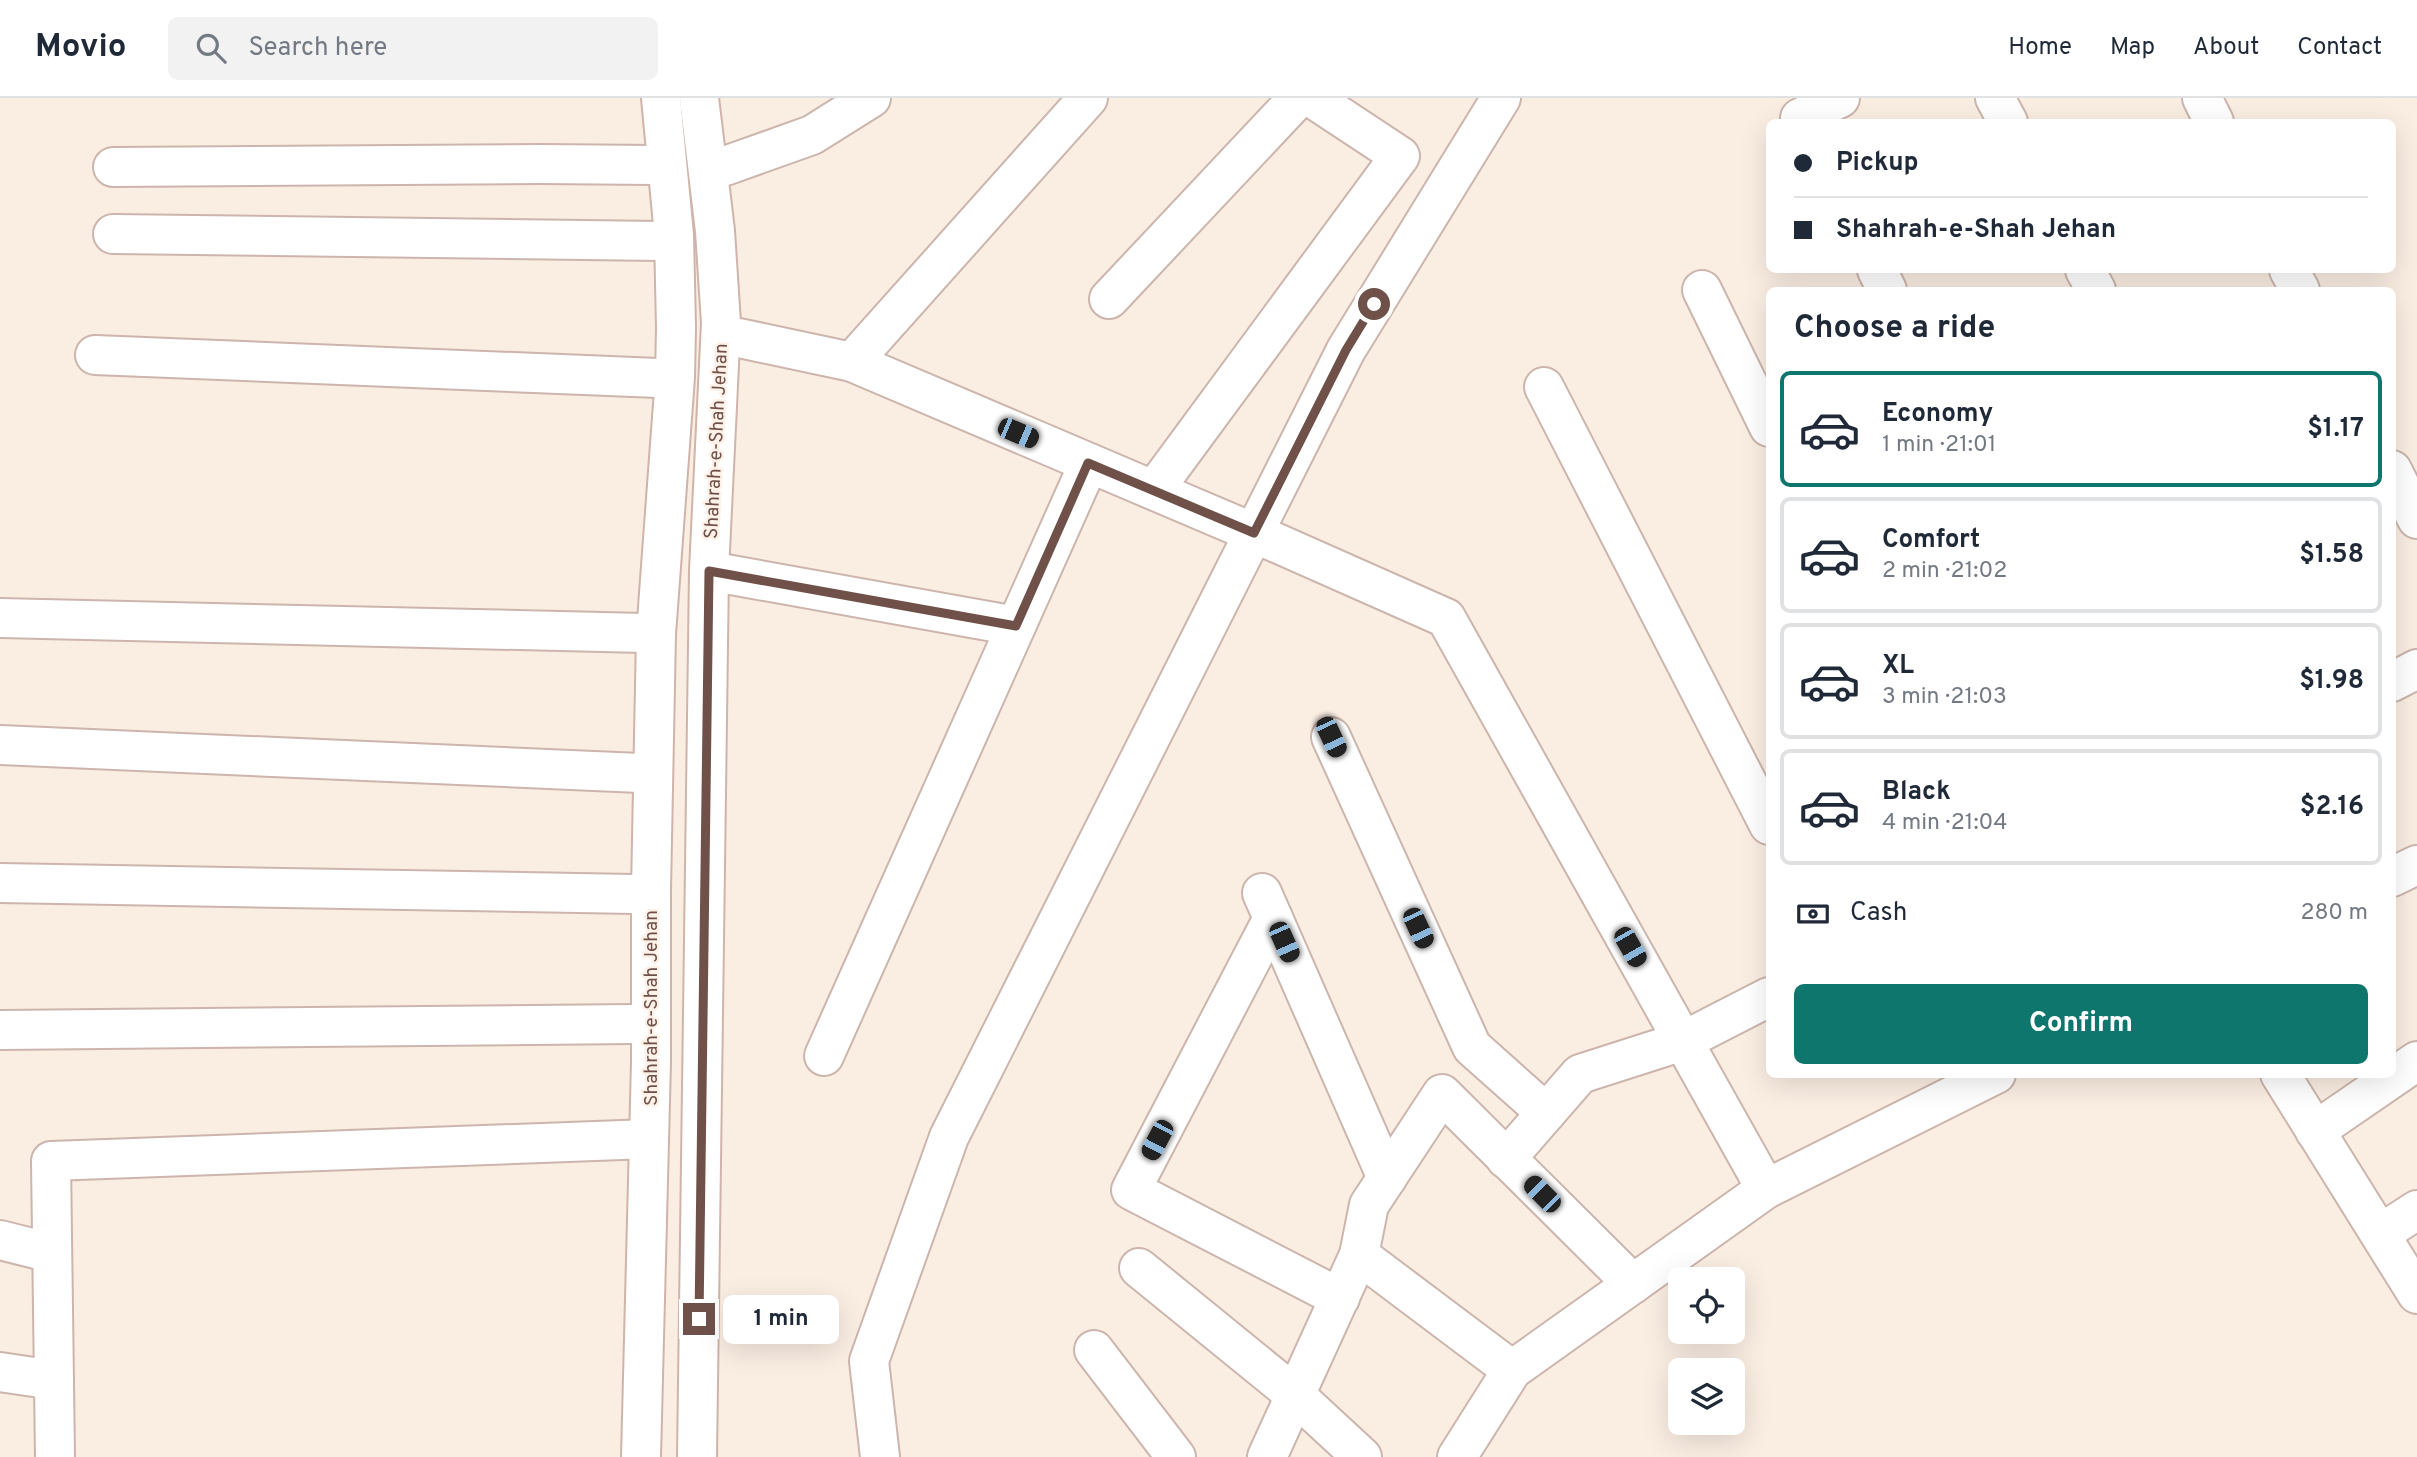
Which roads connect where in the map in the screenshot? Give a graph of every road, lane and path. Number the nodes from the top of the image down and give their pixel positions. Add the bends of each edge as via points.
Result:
1 (650, 98) edge
2 (661, 98) edge
3 (698, 98) edge
4 (717, 98) edge
5 (871, 98) edge
6 (1088, 98) edge
7 (1298, 98) edge
8 (1312, 98) edge
9 (1501, 98) edge
10 (1840, 98) edge
11 (1996, 98) edge
12 (2202, 98) edge
13 (1800, 119) edge
14 (2006, 119) edge
15 (2212, 119) edge
16 (655, 165) junction
17 (725, 166) junction
18 (113, 167) dead end
19 (113, 234) dead end
20 (660, 241) junction
21 (1702, 290) dead end
22 (1109, 299) dead end
23 (739, 338) junction
24 (95, 355) dead end
25 (852, 362) junction
26 (666, 378) junction
27 (716, 384) junction
28 (1544, 387) dead end
29 (1766, 421) edge
30 (1088, 463) junction
31 (2396, 478) edge
32 (1154, 490) junction
33 (2417, 519) edge
34 (1254, 533) junction
35 (709, 571) junction
36 (0, 618) edge
37 (1016, 626) junction
38 (644, 633) junction
39 (2417, 669) edge
40 (2396, 680) edge
41 (1331, 737) dead end
42 (0, 745) edge
43 (640, 773) junction
44 (1766, 819) edge
45 (0, 883) edge
46 (634, 894) junction
47 (1766, 999) edge
48 (634, 1024) junction
49 (0, 1030) edge
50 (1683, 1041) junction
51 (824, 1056) dead end
52 (2417, 1061) edge
53 (651, 1062) junction
54 (2396, 1075) edge
55 (1988, 1078) edge
56 (2282, 1078) edge
57 (2392, 1078) edge
58 (1546, 1113) junction
59 (2315, 1131) junction
60 (649, 1139) junction
61 (1506, 1158) junction
62 (1387, 1178) junction
63 (1766, 1189) junction
64 (2417, 1210) edge
65 (2380, 1234) junction
66 (0, 1240) edge
67 (52, 1253) junction
68 (1359, 1255) junction
69 (1139, 1268) dead end
70 (1633, 1284) junction
71 (2417, 1294) edge
72 (1340, 1298) junction
73 (1094, 1350) dead end
74 (1512, 1370) junction
75 (0, 1372) edge
76 (54, 1380) junction
77 (1295, 1395) junction
78 (55, 1457) edge
79 (641, 1457) edge
80 (697, 1457) edge
81 (880, 1457) edge
82 (1176, 1457) edge
83 (1267, 1457) edge
84 (1362, 1457) edge
85 (1457, 1457) edge

1 - 16 street
2 - 26 street, Shahrah-e-Shah Jehan via 674,235
3 - 27 street, Shahrah-e-Shah Jehan via 721,323
4 - 17 street
5 - 17 street via 812,135
6 - 25 street
7 - 22 street
8 - 32 street via 1400,156
9 - 34 street via 1346,350
10 - 13 street
11 - 14 street
12 - 15 street
16 - 18 street
16 - 20 street
17 - 23 street
19 - 20 street
20 - 26 street
21 - 29 street
23 - 25 street
23 - 27 street
24 - 26 street
25 - 30 street
26 - 38 street
26 - 53 street, Shahrah-e-Shah Jehan via 650,891
27 - 35 street, Shahrah-e-Shah Jehan
28 - 44 street
30 - 32 street
30 - 37 street
31 - 33 street
32 - 34 street
34 - 50 street via 1446,618
34 - 81 street via 949,1137 869,1361
35 - 37 street
35 - 80 street, Shahrah-e-Shah Jehan
36 - 38 street
37 - 51 street
38 - 43 street
39 - 40 street
41 - 58 street via 1472,1047
42 - 43 street
43 - 46 street
45 - 46 street
46 - 48 street
47 - 50 street
48 - 49 street
48 - 53 street
50 - 58 street via 1580,1074
50 - 63 street
52 - 54 street
53 - 60 street, Shahrah-e-Shah Jehan
55 - 63 street
56 - 59 street
57 - 59 street
58 - 61 street
59 - 65 street
60 - 67 street via 51,1161
60 - 79 street, Shahrah-e-Shah Jehan
61 - 62 street via 1442,1094
61 - 70 street
62 - 68 street via 1369,1205
62 - 72 street via 1268,905 1131,1190
63 - 70 street
64 - 65 street
65 - 71 street
66 - 67 street
67 - 76 street
68 - 72 street
68 - 74 street
69 - 77 street
70 - 74 street
72 - 77 street
73 - 82 street
74 - 85 street
75 - 76 street
76 - 78 street
77 - 83 street
77 - 84 street

